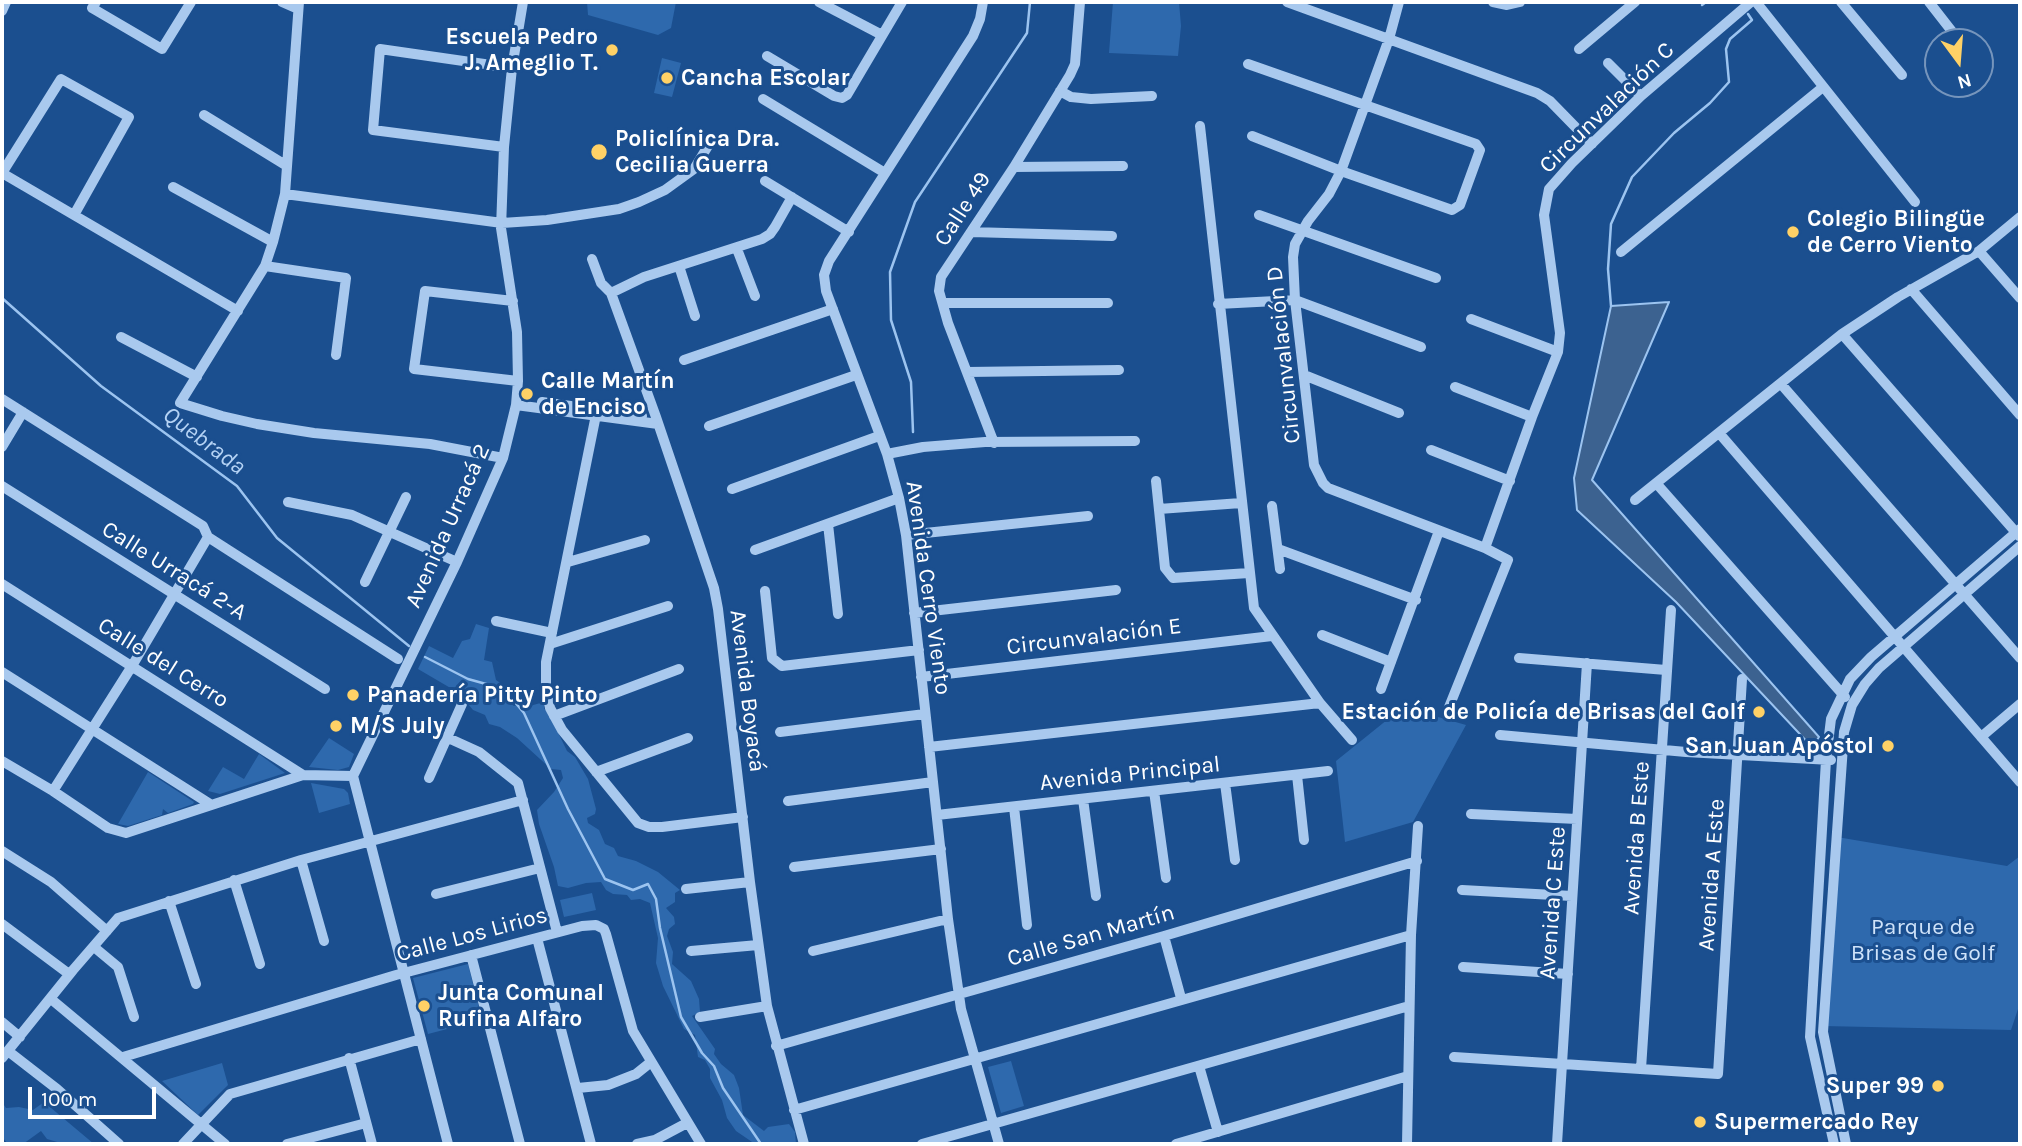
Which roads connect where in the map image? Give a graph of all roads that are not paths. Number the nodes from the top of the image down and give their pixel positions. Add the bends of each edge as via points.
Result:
1 (6, 2) edge
2 (96, 2) edge
3 (191, 2) edge
4 (282, 2) edge
5 (523, 2) edge
6 (819, 2) edge
7 (902, 2) edge
8 (983, 2) edge
9 (1080, 2) edge
10 (1287, 2) edge
11 (1399, 2) edge
12 (1493, 2) edge
13 (1520, 2) edge
14 (1635, 2) edge
15 (1753, 2) edge
16 (1841, 2) edge
17 (1929, 2) edge
18 (299, 6) edge
19 (2, 11) edge
20 (1949, 28) edge
21 (882, 35) junction
22 (1389, 39) junction
23 (1579, 49) dead end
24 (767, 55) dead end
25 (1608, 63) dead end
26 (1248, 64) dead end
27 (512, 68) junction
28 (1902, 75) dead end
29 (1823, 86) junction
30 (1060, 91) junction
31 (1152, 96) dead end
32 (1641, 96) junction
33 (763, 99) dead end
34 (1365, 106) junction
35 (204, 115) dead end
36 (1200, 126) dead end
37 (1252, 136) dead end
38 (711, 141) dead end
39 (1592, 144) junction
40 (504, 147) junction
41 (288, 166) junction
42 (1123, 166) dead end
43 (1014, 167) junction
44 (1341, 171) junction
45 (2, 173) edge
46 (885, 173) junction
47 (765, 181) dead end
48 (173, 187) dead end
49 (285, 194) junction
50 (792, 197) junction
51 (1915, 202) dead end
52 (74, 215) junction
53 (1259, 215) dead end
54 (2020, 217) edge
55 (502, 223) junction
56 (1303, 229) junction
57 (849, 232) junction
58 (971, 232) junction
59 (1112, 236) dead end
60 (273, 243) junction
61 (737, 248) junction
62 (1979, 251) junction
63 (1621, 252) dead end
64 (592, 259) dead end
65 (265, 266) junction
66 (679, 267) junction
67 (1436, 278) dead end
68 (1911, 289) junction
69 (611, 293) junction
70 (755, 296) dead end
71 (2020, 298) edge
72 (1295, 300) junction
73 (513, 302) junction
74 (943, 303) junction
75 (1108, 303) dead end
76 (1218, 304) junction
77 (833, 309) junction
78 (238, 311) junction
79 (695, 316) dead end
80 (1471, 319) dead end
81 (1842, 334) junction
82 (121, 337) dead end
83 (1421, 347) dead end
84 (1558, 352) junction
85 (335, 355) dead end
86 (684, 360) dead end
87 (1119, 370) dead end
88 (967, 372) junction
89 (856, 375) junction
90 (1304, 375) junction
91 (197, 377) junction
92 (518, 381) junction
93 (1781, 384) junction
94 (1455, 387) dead end
95 (2, 399) edge
96 (516, 402) junction
97 (23, 412) junction
98 (597, 413) junction
99 (1399, 413) dead end
100 (2020, 415) edge
101 (1532, 417) junction
102 (657, 421) junction
103 (709, 426) dead end
104 (1719, 433) junction
105 (879, 436) junction
106 (1135, 440) dead end
107 (993, 443) junction
108 (2, 447) edge
109 (1431, 450) dead end
110 (887, 454) junction
111 (503, 458) junction
112 (1156, 481) dead end
113 (1510, 481) junction
114 (1656, 483) junction
115 (2, 486) edge
116 (732, 489) dead end
117 (405, 497) dead end
118 (900, 498) junction
119 (1635, 500) dead end
120 (288, 502) dead end
121 (1241, 503) junction
122 (1272, 506) dead end
123 (1159, 509) junction
124 (1088, 516) dead end
125 (828, 524) junction
126 (391, 530) junction
127 (1439, 531) junction
128 (2019, 533) edge
129 (906, 536) junction
130 (208, 537) junction
131 (645, 540) dead end
132 (2020, 546) edge
133 (1485, 548) junction
134 (1278, 549) junction
135 (755, 550) dead end
136 (457, 562) junction
137 (568, 562) junction
138 (1280, 569) dead end
139 (1249, 573) junction
140 (365, 582) dead end
141 (2, 584) edge
142 (1954, 584) junction
143 (1116, 590) dead end
144 (765, 591) dead end
145 (174, 594) junction
146 (1964, 594) junction
147 (1416, 600) junction
148 (668, 606) dead end
149 (1671, 610) dead end
150 (914, 613) junction
151 (838, 614) dead end
152 (496, 621) dead end
153 (552, 633) junction
154 (1322, 635) dead end
155 (1272, 636) junction
156 (1894, 637) junction
157 (550, 645) junction
158 (1902, 647) junction
159 (919, 649) junction
160 (1518, 658) dead end
161 (2020, 658) edge
162 (398, 659) dead end
163 (1391, 662) junction
164 (1587, 663) junction
165 (132, 666) junction
166 (679, 669) dead end
167 (1666, 670) junction
168 (2, 672) edge
169 (921, 677) junction
170 (1742, 679) dead end
171 (1381, 689) dead end
172 (325, 690) dead end
173 (1841, 694) junction
174 (1320, 703) junction
175 (463, 704) dead end
176 (2020, 704) edge
177 (1852, 705) junction
178 (1447, 712) dead end
179 (925, 713) junction
180 (554, 716) junction
181 (92, 729) junction
182 (780, 732) dead end
183 (1500, 735) dead end
184 (446, 737) junction
185 (1981, 737) junction
186 (688, 738) dead end
187 (1352, 740) dead end
188 (1581, 743) junction
189 (929, 747) junction
190 (1662, 750) junction
191 (1738, 754) junction
192 (1826, 760) junction
193 (1842, 760) junction
194 (2, 761) edge
195 (1328, 771) dead end
196 (596, 772) junction
197 (303, 775) junction
198 (1297, 775) junction
199 (353, 776) junction
200 (429, 778) dead end
201 (933, 782) junction
202 (2020, 782) edge
203 (1225, 783) junction
204 (53, 791) junction
205 (1154, 791) junction
206 (1083, 799) junction
207 (523, 800) junction
208 (788, 801) dead end
209 (210, 804) junction
210 (1014, 807) junction
211 (1471, 814) dead end
212 (937, 815) junction
213 (743, 817) junction
214 (1577, 819) junction
215 (1419, 826) dead end
216 (1304, 840) dead end
217 (370, 841) junction
218 (941, 849) junction
219 (2, 850) edge
220 (301, 860) junction
221 (1235, 860) dead end
222 (1416, 860) junction
223 (794, 867) dead end
224 (540, 868) junction
225 (1166, 878) dead end
226 (234, 880) junction
227 (750, 882) junction
228 (686, 889) dead end
229 (1462, 890) dead end
230 (436, 894) dead end
231 (1096, 896) dead end
232 (1573, 896) junction
233 (169, 901) junction
234 (948, 919) junction
235 (2, 924) edge
236 (1027, 926) dead end
237 (107, 931) junction
238 (557, 933) junction
239 (1410, 935) junction
240 (1164, 936) junction
241 (537, 938) junction
242 (324, 940) dead end
243 (758, 945) junction
244 (94, 947) junction
245 (691, 951) dead end
246 (813, 951) dead end
247 (471, 955) junction
248 (260, 964) dead end
249 (1463, 967) dead end
250 (404, 973) junction
251 (69, 974) junction
252 (1568, 974) junction
253 (196, 984) dead end
254 (959, 994) junction
255 (1181, 998) junction
256 (51, 999) junction
257 (767, 1006) junction
258 (1409, 1006) junction
259 (134, 1017) dead end
260 (700, 1017) dead end
261 (2, 1022) edge
262 (20, 1037) junction
263 (421, 1039) junction
264 (776, 1046) junction
265 (5, 1054) edge
266 (123, 1057) junction
267 (1454, 1057) dead end
268 (349, 1058) junction
269 (975, 1058) junction
270 (651, 1062) junction
271 (1562, 1063) junction
272 (1199, 1066) junction
273 (1642, 1069) junction
274 (1408, 1076) junction
275 (578, 1088) junction
276 (794, 1110) junction
277 (366, 1123) junction
278 (687, 1123) junction
279 (201, 1124) junction
280 (993, 1124) junction
281 (1218, 1132) junction
282 (120, 1144) edge
283 (183, 1144) edge
284 (225, 1144) edge
285 (287, 1144) edge
286 (372, 1144) edge
287 (448, 1144) edge
288 (520, 1144) edge
289 (592, 1144) edge
290 (637, 1144) edge
291 (701, 1144) edge
292 (804, 1144) edge
293 (922, 1144) edge
294 (999, 1144) edge
295 (1176, 1144) edge
296 (1407, 1144) edge
297 (1557, 1144) edge
298 (1834, 1144) edge
299 (1846, 1144) edge

1 - 19 street
2 - 3 street via 92,8 162,49
4 - 18 street
5 - 27 street, Avenida Urracá 2
6 - 21 street
7 - 21 street
8 - 46 street, Avenida Cerro Viento via 973,36
9 - 30 street, Calle 49 via 1075,64
10 - 22 street
11 - 22 street, Circunvalación D
12 - 13 street
14 - 23 street
15 - 29 street
15 - 32 street, Circunvalación C
16 - 28 street
17 - 20 street
18 - 41 street
21 - 24 street via 842,97
22 - 34 street, Circunvalación D
22 - 39 street via 1537,93
25 - 32 street
26 - 34 street
27 - 40 street, Avenida Urracá 2
27 - 40 street via 380,49 373,130
29 - 51 street
29 - 63 street
30 - 31 street via 1091,99
30 - 43 street, Calle 49
32 - 39 street, Circunvalación C
33 - 46 street
34 - 44 street, Circunvalación D
34 - 44 street via 1479,147 1460,205 1452,209
35 - 41 street
36 - 76 street
37 - 44 street
38 - 55 street via 694,169 639,202 583,215
39 - 84 street, Circunvalación C via 1552,184 1545,202 1560,333
40 - 55 street, Avenida Urracá 2
41 - 49 street
42 - 43 street
43 - 58 street, Calle 49
44 - 56 street, Circunvalación D
45 - 52 street
45 - 52 street via 61,79 129,117
46 - 57 street, Avenida Cerro Viento
47 - 50 street
48 - 60 street
49 - 55 street
49 - 60 street
50 - 57 street
50 - 61 street via 770,234
52 - 78 street
53 - 56 street
54 - 62 street
55 - 73 street, Avenida Urracá 2
56 - 67 street
56 - 72 street, Circunvalación D via 1293,251
57 - 77 street, Avenida Cerro Viento via 828,261 824,275
58 - 59 street
58 - 74 street, Calle 49 via 941,277
60 - 65 street
61 - 66 street
61 - 70 street
62 - 68 street
62 - 71 street
64 - 69 street, Avenida Boyacá via 601,284
65 - 78 street
65 - 85 street via 346,278
66 - 69 street
66 - 79 street
68 - 81 street
68 - 100 street
69 - 102 street, Avenida Boyacá
72 - 76 street
72 - 83 street
72 - 90 street, Circunvalación D
73 - 92 street, Avenida Urracá 2
73 - 92 street via 425,291 414,369
74 - 75 street
74 - 88 street, Calle 49
76 - 121 street
77 - 86 street
77 - 89 street, Avenida Cerro Viento
78 - 91 street
80 - 84 street
81 - 93 street
81 - 128 street
82 - 91 street
84 - 101 street, Circunvalación C
87 - 88 street
88 - 107 street, Calle 49
89 - 103 street
89 - 105 street, Avenida Cerro Viento
90 - 99 street
90 - 127 street, Circunvalación D via 1314,465 1328,488
91 - 111 street via 180,403 222,416
92 - 96 street, Avenida Urracá 2
93 - 104 street
93 - 142 street
94 - 101 street
95 - 97 street
96 - 98 street
96 - 111 street, Avenida Urracá 2
97 - 108 street
97 - 130 street via 203,526
98 - 102 street
98 - 137 street
101 - 113 street, Circunvalación C
102 - 213 street, Avenida Boyacá via 716,599
104 - 114 street
104 - 156 street
105 - 110 street, Avenida Cerro Viento
105 - 116 street
106 - 107 street
107 - 110 street
109 - 113 street
110 - 118 street, Avenida Cerro Viento
111 - 136 street, Avenida Urracá 2
112 - 123 street
113 - 133 street, Circunvalación C
114 - 119 street
114 - 173 street
115 - 145 street, Calle Urracá 2-A
117 - 126 street
118 - 125 street
118 - 129 street, Avenida Cerro Viento
120 - 126 street via 352,515
121 - 123 street
121 - 139 street
122 - 134 street
123 - 139 street via 1165,568 1173,578
124 - 129 street
125 - 135 street
125 - 151 street
126 - 136 street
126 - 140 street
127 - 133 street
127 - 147 street
128 - 142 street
129 - 150 street, Avenida Cerro Viento
130 - 145 street
130 - 162 street
131 - 137 street
132 - 146 street
133 - 178 street via 1508,560
134 - 138 street
134 - 147 street
136 - 199 street, Avenida Urracá 2
137 - 153 street
139 - 155 street via 1254,608
141 - 165 street, Calle del Cerro
142 - 146 street
142 - 156 street
143 - 150 street
144 - 159 street via 772,658 782,666
145 - 165 street
145 - 172 street, Calle Urracá 2-A
146 - 158 street
146 - 161 street
147 - 163 street
148 - 157 street
149 - 167 street, Avenida B Este
150 - 159 street, Avenida Cerro Viento
152 - 153 street
153 - 157 street
154 - 163 street
155 - 169 street, Circunvalación E
155 - 174 street
156 - 158 street
156 - 173 street via 1850,679
157 - 180 street via 546,688
158 - 177 street via 1865,684
158 - 185 street
159 - 169 street, Avenida Cerro Viento
160 - 164 street
163 - 171 street
164 - 167 street
164 - 188 street, Avenida C Este
165 - 181 street
165 - 197 street, Calle del Cerro
166 - 180 street
167 - 190 street, Avenida B Este
168 - 181 street
169 - 179 street, Avenida Cerro Viento
170 - 191 street, Avenida A Este
173 - 177 street
173 - 192 street via 1831,719
174 - 187 street
174 - 189 street
175 - 184 street
176 - 185 street
177 - 193 street
179 - 182 street
179 - 189 street, Avenida Cerro Viento
180 - 196 street
181 - 204 street
181 - 209 street
183 - 188 street
184 - 200 street
184 - 207 street via 479,752 518,783
185 - 202 street
186 - 196 street
188 - 190 street
188 - 214 street, Avenida C Este
189 - 201 street, Avenida Cerro Viento
190 - 191 street
190 - 273 street, Avenida B Este
191 - 192 street
191 - 273 street, Avenida A Este via 1718,1074
192 - 193 street
192 - 298 street via 1810,1037
193 - 299 street via 1823,1032
194 - 204 street
195 - 198 street, Avenida Principal
196 - 213 street via 638,822 649,827
197 - 199 street
197 - 209 street
198 - 203 street, Avenida Principal
198 - 216 street
199 - 217 street
201 - 208 street
201 - 212 street, Avenida Cerro Viento
203 - 205 street, Avenida Principal
203 - 221 street
204 - 209 street via 108,828 125,832
205 - 206 street, Avenida Principal
205 - 225 street
206 - 210 street, Avenida Principal
206 - 231 street
207 - 217 street
207 - 224 street
210 - 212 street, Avenida Principal
210 - 236 street
211 - 214 street
212 - 218 street, Avenida Cerro Viento
213 - 227 street, Avenida Boyacá
214 - 232 street, Avenida C Este
215 - 222 street
217 - 220 street
217 - 250 street
218 - 223 street
218 - 234 street, Avenida Cerro Viento
219 - 237 street via 51,882
220 - 226 street
220 - 242 street
222 - 239 street
222 - 240 street, Calle San Martín
224 - 230 street
224 - 238 street
226 - 233 street
226 - 248 street
227 - 228 street
227 - 243 street, Avenida Boyacá
229 - 232 street
232 - 252 street, Avenida C Este
233 - 237 street via 118,918
233 - 253 street
234 - 246 street
234 - 254 street, Avenida Cerro Viento
235 - 251 street
237 - 244 street
238 - 241 street, Calle Los Lirios
238 - 270 street, Calle Los Lirios via 590,925 604,929 629,1020
239 - 255 street
239 - 258 street
240 - 254 street, Calle San Martín
240 - 255 street
241 - 247 street, Calle Los Lirios
241 - 275 street
243 - 245 street
243 - 257 street, Avenida Boyacá
244 - 251 street
244 - 259 street via 118,967
247 - 250 street, Calle Los Lirios
247 - 288 street
249 - 252 street
250 - 263 street
250 - 266 street, Calle Los Lirios
251 - 256 street
252 - 271 street, Avenida C Este
254 - 264 street, Calle San Martín
254 - 269 street, Avenida Cerro Viento
255 - 269 street
256 - 262 street
256 - 266 street
257 - 260 street
257 - 264 street, Avenida Boyacá
258 - 272 street
258 - 274 street
261 - 262 street
262 - 265 street
263 - 268 street
263 - 287 street
264 - 276 street, Avenida Boyacá
265 - 282 street via 57,1089
266 - 279 street
267 - 271 street
268 - 277 street
268 - 279 street via 230,1094
269 - 276 street
269 - 280 street, Avenida Cerro Viento
270 - 275 street via 608,1086
270 - 278 street, Calle Los Lirios
271 - 273 street
271 - 297 street, Avenida C Este
272 - 280 street
272 - 281 street
274 - 281 street
274 - 296 street
275 - 289 street
276 - 292 street, Avenida Boyacá
277 - 285 street
277 - 286 street
278 - 290 street
278 - 291 street, Calle Los Lirios
279 - 283 street
279 - 284 street
280 - 293 street
280 - 294 street, Avenida Cerro Viento
281 - 295 street

